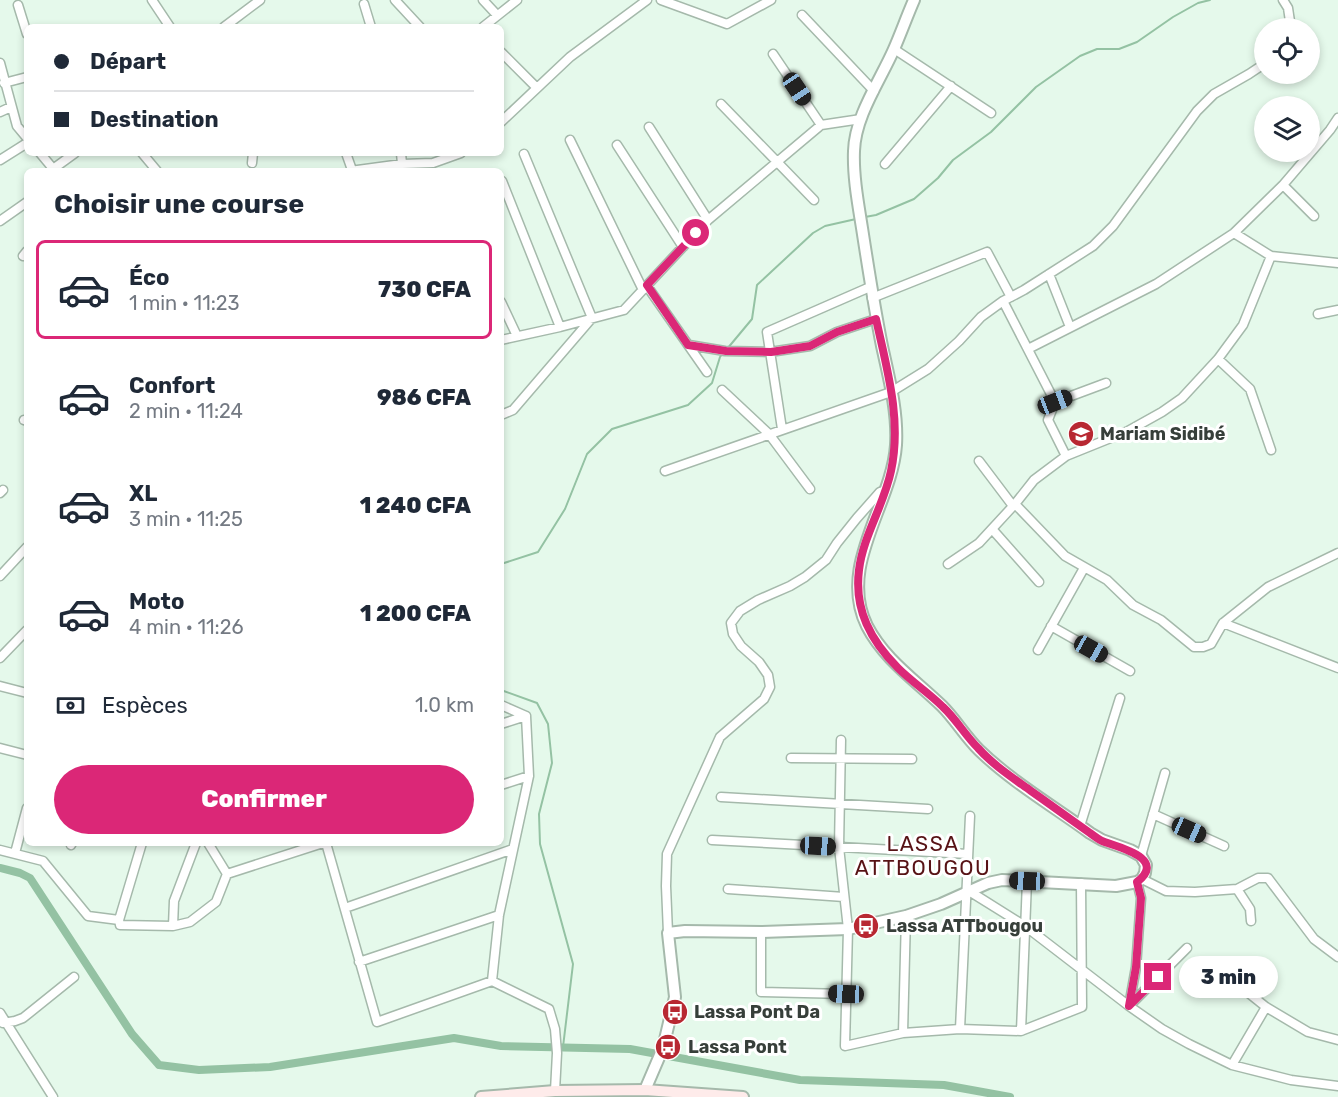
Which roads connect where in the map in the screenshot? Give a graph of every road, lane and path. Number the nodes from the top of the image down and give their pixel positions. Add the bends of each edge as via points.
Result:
1 (152, 0) edge
2 (260, 0) edge
3 (395, 0) edge
4 (483, 0) edge
5 (518, 0) edge
6 (647, 0) edge
7 (748, 0) edge
8 (771, 0) edge
9 (914, 0) edge
10 (1283, 0) edge
11 (664, 1) edge
12 (364, 4) dead end
13 (18, 5) dead end
14 (755, 9) junction
15 (497, 15) junction
16 (802, 15) dead end
17 (1290, 18) edge
18 (24, 24) edge
19 (168, 24) edge
20 (228, 24) edge
21 (370, 24) edge
22 (417, 24) edge
23 (486, 24) edge
24 (894, 49) junction
25 (773, 54) dead end
26 (504, 55) edge
27 (0, 63) edge
28 (1254, 71) edge
29 (24, 78) edge
30 (4, 83) junction
31 (951, 86) junction
32 (537, 88) junction
33 (874, 92) junction
34 (720, 104) dead end
35 (11, 107) junction
36 (0, 112) edge
37 (991, 113) dead end
38 (1338, 117) edge
39 (504, 119) edge
40 (861, 119) junction
41 (24, 123) edge
42 (821, 125) junction
43 (17, 126) junction
44 (649, 127) dead end
45 (24, 134) edge
46 (570, 140) dead end
47 (24, 145) edge
48 (617, 145) dead end
49 (524, 154) dead end
50 (42, 156) edge
51 (71, 156) edge
52 (144, 156) edge
53 (253, 156) edge
54 (401, 156) edge
55 (453, 156) edge
56 (0, 160) edge
57 (777, 162) junction
58 (252, 163) dead end
59 (402, 164) junction
60 (885, 164) dead end
61 (52, 168) edge
62 (56, 168) edge
63 (154, 168) edge
64 (368, 168) edge
65 (1283, 185) junction
66 (504, 186) edge
67 (814, 200) dead end
68 (24, 204) edge
69 (1314, 216) dead end
70 (708, 220) junction
71 (0, 221) edge
72 (1234, 233) junction
73 (683, 247) junction
74 (1271, 256) junction
75 (1338, 263) edge
76 (1049, 274) junction
77 (645, 288) junction
78 (871, 293) junction
79 (1007, 299) junction
80 (504, 308) edge
81 (1338, 310) edge
82 (1318, 314) dead end
83 (592, 318) junction
84 (876, 319) junction
85 (560, 327) junction
86 (1070, 327) junction
87 (517, 336) junction
88 (504, 339) edge
89 (688, 345) junction
90 (1028, 349) junction
91 (771, 352) junction
92 (1218, 359) junction
93 (707, 372) dead end
94 (1106, 383) dead end
95 (722, 390) dead end
96 (891, 392) junction
97 (1055, 402) junction
98 (504, 414) edge
99 (782, 429) junction
100 (769, 434) junction
101 (1271, 450) dead end
102 (1066, 456) junction
103 (979, 461) dead end
104 (665, 471) dead end
105 (810, 489) dead end
106 (886, 490) junction
107 (1014, 505) junction
108 (992, 529) junction
109 (24, 550) edge
110 (1338, 553) edge
111 (948, 564) dead end
112 (1084, 568) junction
113 (0, 576) edge
114 (1039, 582) dead end
115 (1223, 623) junction
116 (1051, 626) junction
117 (24, 634) edge
118 (1038, 650) dead end
119 (0, 657) edge
120 (1338, 668) edge
121 (1130, 671) dead end
122 (0, 686) edge
123 (24, 692) edge
124 (1120, 699) dead end
125 (504, 706) edge
126 (526, 716) junction
127 (504, 722) edge
128 (841, 740) dead end
129 (0, 748) edge
130 (24, 754) edge
131 (791, 758) dead end
132 (841, 758) junction
133 (912, 759) dead end
134 (1165, 773) dead end
135 (529, 776) junction
136 (504, 784) edge
137 (721, 797) dead end
138 (840, 804) junction
139 (928, 809) dead end
140 (1153, 814) junction
141 (970, 816) dead end
142 (24, 820) edge
143 (1080, 826) junction
144 (712, 840) dead end
145 (141, 846) edge
146 (195, 846) edge
147 (210, 846) edge
148 (315, 846) edge
149 (325, 846) edge
150 (1224, 846) dead end
151 (839, 847) junction
152 (513, 849) junction
153 (0, 850) edge
154 (15, 854) junction
155 (968, 854) junction
156 (1141, 856) junction
157 (227, 874) junction
158 (1139, 880) junction
159 (1027, 881) junction
160 (1081, 883) junction
161 (728, 889) dead end
162 (1237, 889) junction
163 (968, 892) junction
164 (844, 897) junction
165 (345, 908) junction
166 (499, 915) junction
167 (906, 916) junction
168 (119, 920) junction
169 (1251, 921) dead end
170 (173, 926) junction
171 (1025, 926) junction
172 (848, 929) junction
173 (668, 933) junction
174 (761, 933) junction
175 (1187, 948) dead end
176 (1338, 957) edge
177 (360, 962) junction
178 (1216, 967) dead end
179 (1082, 970) junction
180 (74, 977) dead end
181 (492, 981) junction
182 (846, 994) junction
183 (1129, 1006) junction
184 (1266, 1007) junction
185 (0, 1013) edge
186 (3, 1023) edge
187 (960, 1029) junction
188 (1021, 1031) junction
189 (903, 1033) junction
190 (1338, 1040) edge
191 (1232, 1065) junction
192 (1338, 1086) edge
193 (645, 1090) junction
194 (555, 1091) junction
195 (53, 1097) edge
196 (481, 1097) edge
197 (743, 1097) edge

1 - 19 street
2 - 20 street
3 - 22 street
4 - 15 street
5 - 15 street
6 - 32 street via 570,57
7 - 14 street
8 - 14 street
9 - 24 street
10 - 17 street
11 - 14 street via 727,24
12 - 21 street
13 - 18 street
15 - 23 street
16 - 33 street
24 - 31 street
24 - 33 street
25 - 42 street
26 - 32 street
27 - 30 street
28 - 76 street via 1214,94 1197,111 1113,226 1093,246
29 - 30 street
30 - 35 street
31 - 37 street
31 - 60 street
32 - 39 street
33 - 40 street
34 - 57 street
35 - 36 street
35 - 43 street
38 - 65 street
40 - 42 street
40 - 78 street via 854,151
41 - 43 street
42 - 57 street
43 - 45 street
44 - 70 street
46 - 77 street
47 - 56 street
48 - 73 street
49 - 83 street
50 - 61 street
51 - 62 street
52 - 63 street
53 - 58 street
54 - 59 street
55 - 59 street via 433,164
57 - 67 street
57 - 70 street
59 - 64 street
65 - 69 street
65 - 72 street
66 - 85 street
68 - 71 street
70 - 73 street
72 - 74 street
72 - 86 street via 1156,284
73 - 77 street
74 - 75 street
74 - 92 street via 1243,325
76 - 79 street
76 - 86 street
77 - 83 street via 624,309
77 - 89 street
78 - 79 street via 987,252
78 - 84 street
78 - 91 street via 767,333
79 - 90 street
79 - 96 street via 981,318 928,369
80 - 87 street
81 - 82 street
83 - 85 street
83 - 98 street via 513,410
84 - 91 street via 810,346
84 - 96 street
85 - 87 street
86 - 90 street
87 - 88 street
89 - 91 street
89 - 93 street
90 - 97 street
91 - 99 street
92 - 101 street via 1250,389
92 - 102 street via 1182,398 1162,412 1128,431
94 - 97 street
95 - 100 street
96 - 99 street
96 - 106 street via 896,447
97 - 102 street via 1048,420
99 - 100 street
100 - 104 street
100 - 105 street
102 - 107 street via 1034,480
103 - 107 street
106 - 143 street via 859,569 861,606 875,641 898,668 944,707 977,748
106 - 173 street via 857,518 826,560 790,586 740,611 731,623 741,646 768,675 770,687 764,699 720,736 667,854
107 - 108 street
107 - 112 street via 1065,556
108 - 111 street
108 - 114 street
109 - 113 street
110 - 115 street via 1268,586
112 - 115 street via 1107,580 1133,605 1161,620 1194,647 1211,644
112 - 116 street
115 - 120 street
116 - 118 street
116 - 121 street
117 - 119 street
122 - 123 street
124 - 143 street
125 - 126 street
126 - 127 street
126 - 135 street
128 - 132 street
129 - 130 street
131 - 132 street
132 - 133 street
132 - 138 street
134 - 140 street
135 - 136 street
135 - 152 street
137 - 138 street
138 - 139 street
138 - 151 street
140 - 150 street
140 - 156 street
141 - 155 street
142 - 154 street
143 - 156 street via 1101,840
144 - 151 street
145 - 168 street
146 - 170 street via 174,901
147 - 157 street
148 - 157 street
149 - 165 street
151 - 155 street
151 - 164 street
152 - 165 street
152 - 166 street
153 - 154 street
154 - 168 street via 43,861 88,916
155 - 163 street
156 - 158 street via 1146,865
157 - 170 street via 216,902 190,922
158 - 160 street via 1116,886
158 - 162 street via 1166,891
158 - 183 street via 1136,967
159 - 160 street
159 - 163 street via 1002,880
159 - 171 street
160 - 179 street
161 - 164 street
162 - 169 street via 1250,909
162 - 176 street via 1258,878 1268,878 1314,939
163 - 167 street
163 - 171 street
163 - 187 street
164 - 172 street
165 - 177 street
166 - 177 street
166 - 181 street
167 - 172 street
167 - 189 street
168 - 170 street via 120,925
171 - 179 street
171 - 188 street
172 - 174 street
172 - 182 street
173 - 174 street
173 - 193 street via 675,997 663,1048
174 - 182 street via 761,992
175 - 183 street
177 - 181 street via 377,1022
178 - 184 street
179 - 183 street
179 - 188 street via 1082,1007
180 - 186 street via 23,1018
181 - 194 street via 549,1009 557,1053
182 - 189 street via 845,1046
183 - 191 street via 1162,1029
184 - 190 street via 1308,1032
184 - 191 street
185 - 186 street
186 - 195 street
187 - 188 street
187 - 189 street
191 - 192 street via 1291,1080
193 - 194 main road
193 - 197 main road
194 - 196 main road

